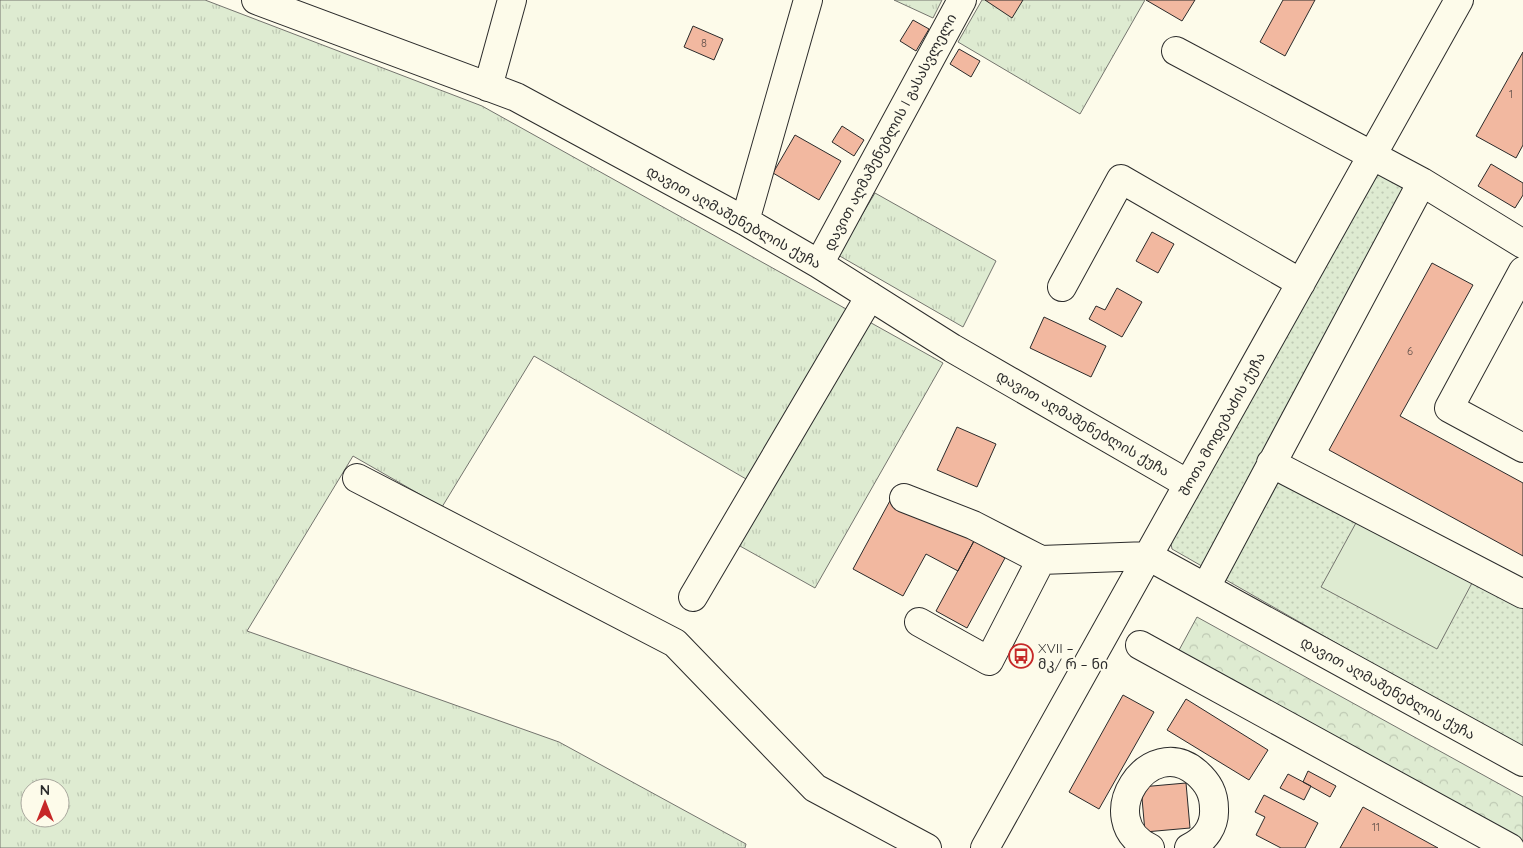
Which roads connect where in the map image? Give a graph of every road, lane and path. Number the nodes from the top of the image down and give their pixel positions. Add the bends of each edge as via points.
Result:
1 (512, 0) edge
2 (808, 0) edge
3 (962, 0) edge
4 (1459, 0) edge
5 (264, 1) edge
6 (1176, 51) dead end
7 (488, 87) junction
8 (1372, 155) junction
9 (1422, 182) junction
10 (745, 221) junction
11 (1523, 244) edge
12 (819, 264) junction
13 (1523, 271) edge
14 (1301, 283) junction
15 (1062, 287) dead end
16 (870, 296) junction
17 (1523, 448) edge
18 (1271, 463) junction
19 (357, 478) dead end
20 (1188, 484) junction
21 (904, 498) dead end
22 (1148, 556) junction
23 (1041, 560) junction
24 (1206, 587) junction
25 (1523, 594) edge
26 (693, 597) dead end
27 (919, 622) dead end
28 (1140, 645) dead end
29 (1523, 762) edge
30 (927, 848) edge
31 (985, 848) edge
32 (1150, 848) edge
33 (1189, 848) edge
34 (1510, 848) edge

1 - 7 street
2 - 10 street
3 - 12 street, დავით აღმაშენებლის I გასასვლელი
4 - 8 street, შოთა მოდებაძის ქუჩა
5 - 7 street, დავით აღმაშენებლის ქუჩა
6 - 8 street
7 - 10 street, დავით აღმაშენებლის ქუჩა via 516,97
8 - 9 street
8 - 14 street, შოთა მოდებაძის ქუჩა
9 - 11 street
9 - 18 street
10 - 12 street, დავით აღმაშენებლის ქუჩა
12 - 16 street, დავით აღმაშენებლის ქუჩა
13 - 17 street via 1449,408
14 - 15 street via 1122,179
14 - 20 street, შოთა მოდებაძის ქუჩა
16 - 20 street, დავით აღმაშენებლის ქუჩა via 952,348
16 - 26 street
18 - 24 street
18 - 25 street
19 - 30 street via 675,643 815,788
20 - 22 street, შოთა მოდებაძის ქუჩა
21 - 23 street via 973,525
22 - 23 street
22 - 24 street, დავით აღმაშენებლის ქუჩა
22 - 31 street, შოთა მოდებაძის ქუჩა
23 - 27 street via 989,661
24 - 29 street, დავით აღმაშენებლის ქუჩა
28 - 34 street
32 - 33 street via 1130,829 1125,802 1130,786 1140,774 1155,765 1174,763 1192,768 1206,780 1214,798 1215,816 1208,834

